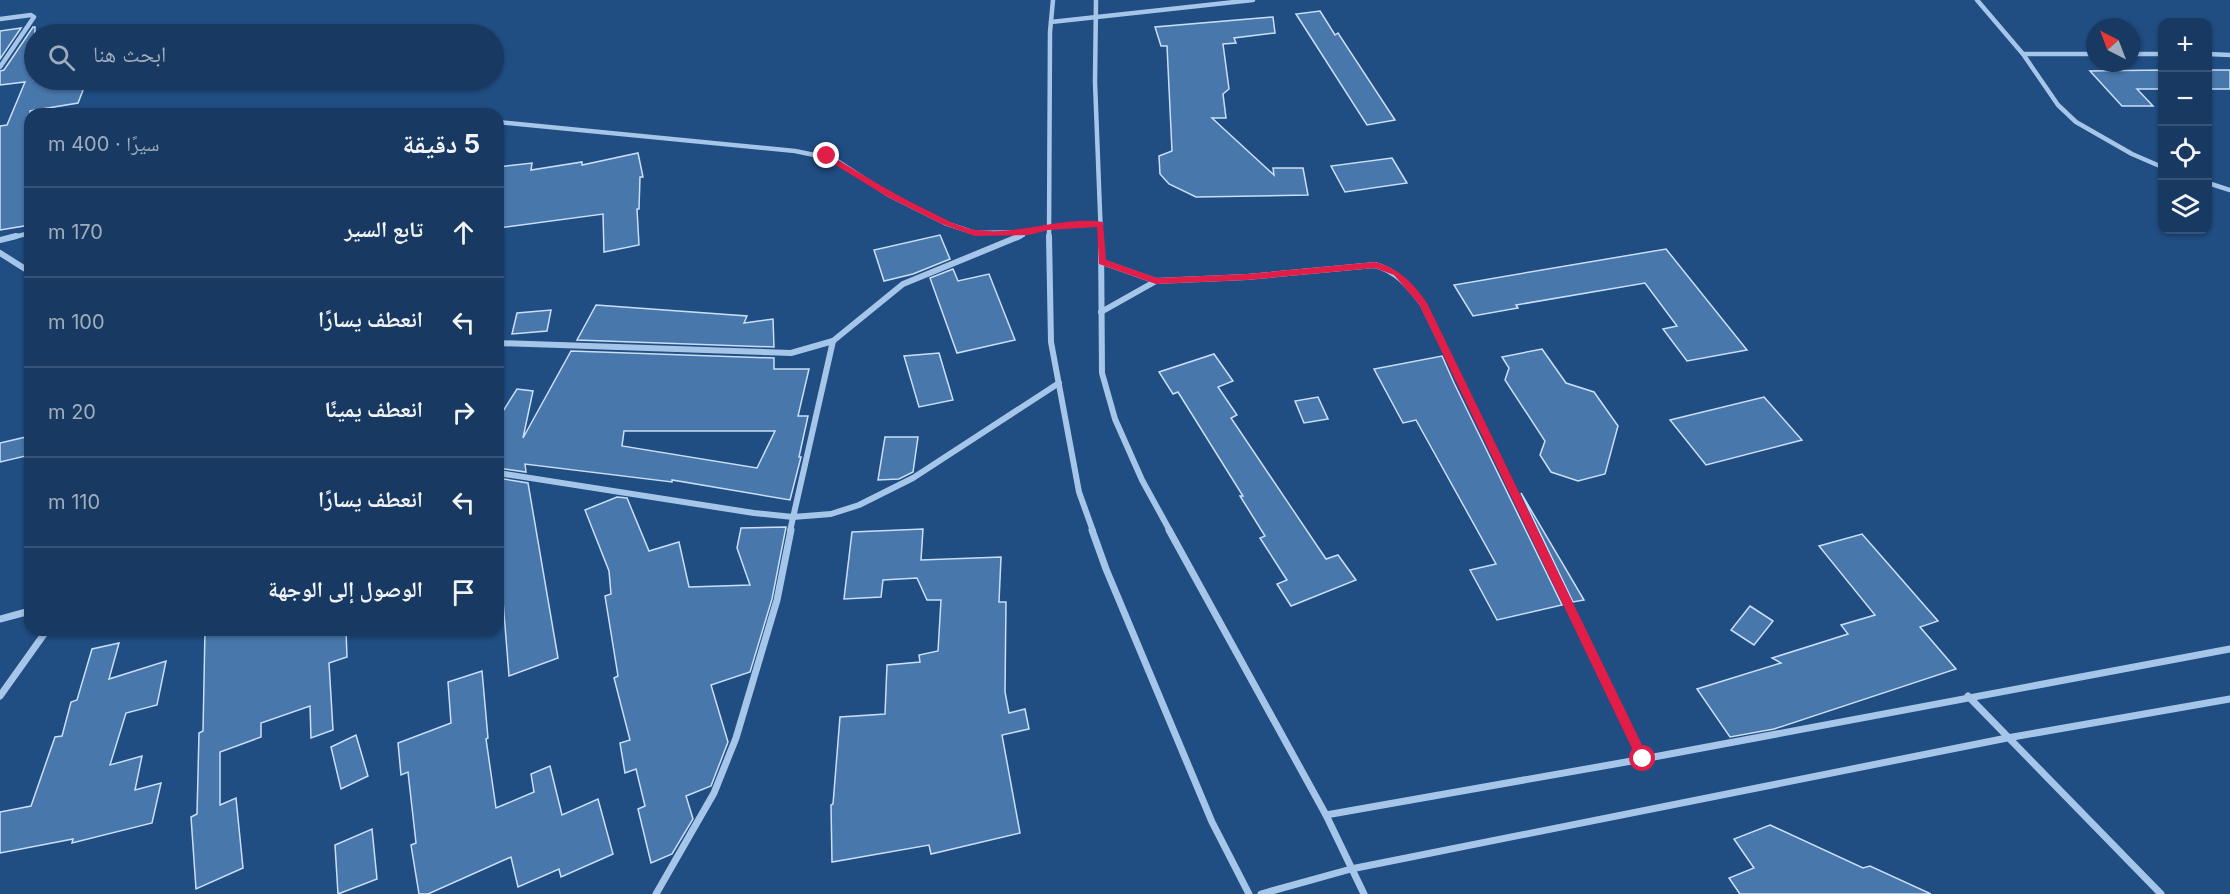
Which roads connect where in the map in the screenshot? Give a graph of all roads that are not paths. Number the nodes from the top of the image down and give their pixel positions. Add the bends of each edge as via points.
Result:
1 (1053, 0) edge
2 (1096, 0) edge
3 (1253, 0) edge
4 (1977, 0) edge
5 (0, 19) edge
6 (1096, 19) junction
7 (1051, 22) junction
8 (29, 24) edge
9 (24, 32) edge
10 (2023, 54) junction
11 (2086, 54) edge
12 (2140, 54) edge
13 (2158, 54) edge
14 (2212, 54) edge
15 (2230, 54) edge
16 (0, 67) edge
17 (504, 123) edge
18 (2158, 165) edge
19 (2212, 184) edge
20 (2230, 190) edge
21 (1101, 224) junction
22 (1048, 227) junction
23 (1029, 232) junction
24 (24, 234) edge
25 (0, 240) edge
26 (0, 253) edge
27 (1102, 262) junction
28 (24, 268) edge
29 (1156, 281) junction
30 (1101, 312) junction
31 (833, 341) junction
32 (504, 343) edge
33 (1059, 382) junction
34 (504, 474) edge
35 (793, 517) junction
36 (24, 613) edge
37 (0, 619) edge
38 (43, 636) edge
39 (2230, 649) edge
40 (0, 696) edge
41 (1968, 696) junction
42 (2230, 699) edge
43 (2007, 738) junction
44 (1643, 759) junction
45 (1326, 815) junction
46 (1351, 869) junction
47 (656, 894) edge
48 (1249, 894) edge
49 (1261, 894) edge
50 (1364, 894) edge
51 (2162, 894) edge

1 - 7 street
2 - 6 street
3 - 6 street
4 - 10 street
5 - 8 street via 31,15 34,17
6 - 7 street
6 - 21 street
7 - 22 street
9 - 16 street
10 - 11 street
10 - 18 street via 2058,105 2076,122
12 - 13 street
14 - 15 street
17 - 23 street via 827,156 889,195 945,222 975,233
19 - 20 street
21 - 22 street
21 - 27 street
22 - 23 street
22 - 33 street via 1051,342
23 - 31 street via 903,284
24 - 25 street
26 - 28 street
27 - 29 street
27 - 30 street
29 - 30 street
29 - 44 street via 1375,265 1397,273 1422,303
30 - 45 street via 1102,373 1115,419 1133,460
31 - 32 street via 791,353
31 - 35 street
33 - 35 street via 913,478 859,505 831,514
33 - 48 street via 1079,492 1106,568 1212,822
34 - 35 street
35 - 47 street via 777,600 736,738 714,793
36 - 37 street
38 - 40 street
39 - 41 street
41 - 43 street
41 - 44 street
42 - 43 street
43 - 46 street
43 - 51 street
44 - 45 street
45 - 46 street
46 - 49 street
46 - 50 street

